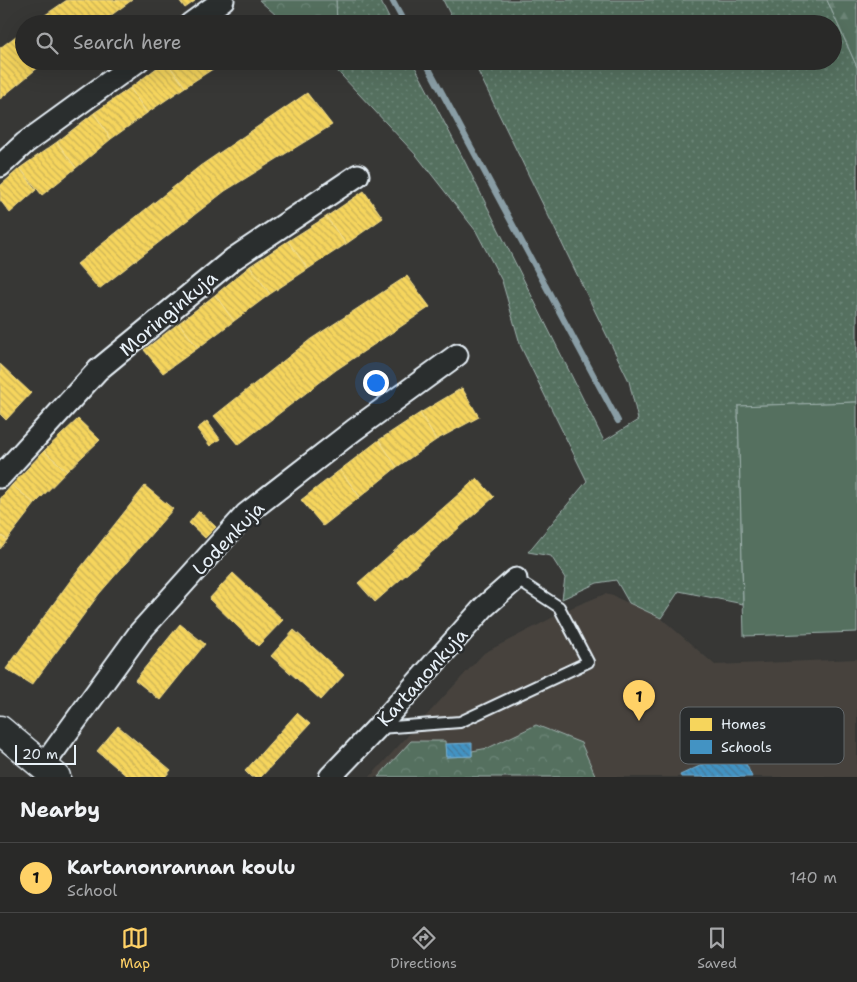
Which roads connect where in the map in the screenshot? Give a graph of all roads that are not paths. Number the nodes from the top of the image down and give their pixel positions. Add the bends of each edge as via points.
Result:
1 (223, 0) edge
2 (202, 15) edge
3 (126, 70) edge
4 (0, 166) edge
5 (358, 175) dead end
6 (457, 355) dead end
7 (0, 477) edge
8 (516, 579) joint
9 (376, 729) junction
10 (0, 730) edge
11 (49, 771) edge
12 (330, 777) edge

1 - 2 street
3 - 4 street via 25,143
5 - 7 street, Moringinkuja via 233,258 98,370
6 - 11 street, Lodenkuja via 246,514 140,632
8 - 9 street, Kartanonkuja via 484,607
8 - 9 lane via 559,607 588,662 460,722
9 - 12 street, Kartanonkuja
10 - 11 street

